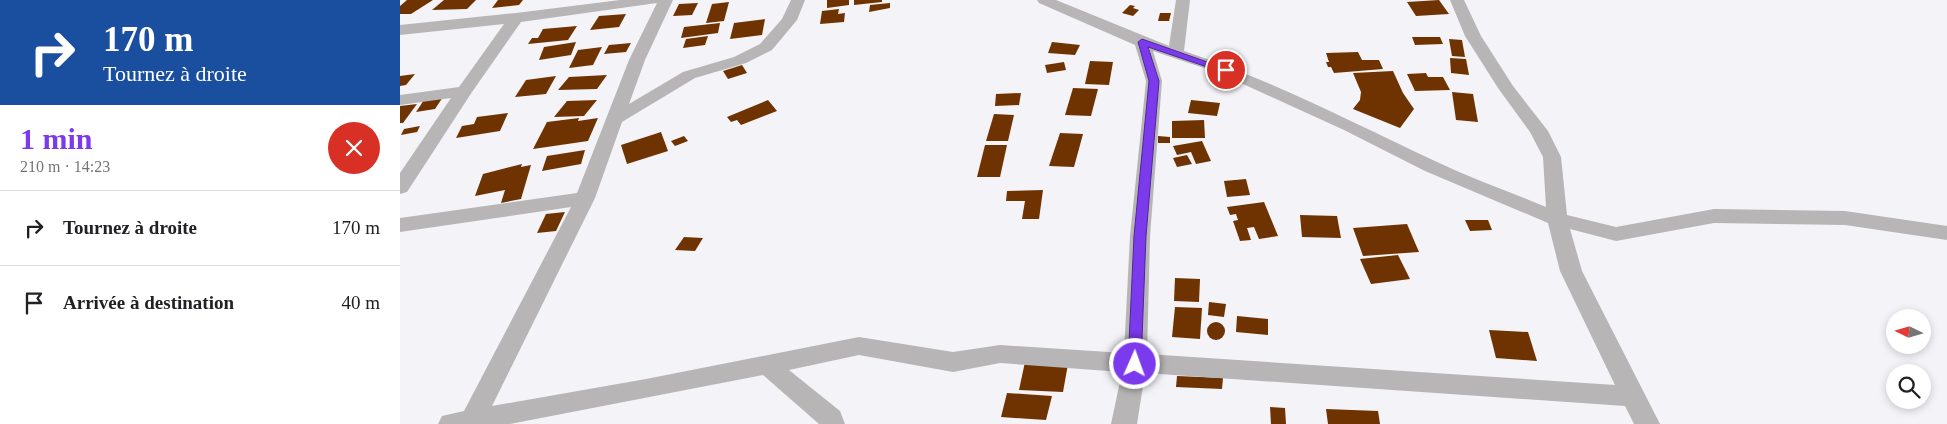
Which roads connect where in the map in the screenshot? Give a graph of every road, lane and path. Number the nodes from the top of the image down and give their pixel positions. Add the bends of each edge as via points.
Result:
1 (653, 0) edge
2 (666, 0) edge
3 (798, 0) edge
4 (1044, 0) edge
5 (1183, 0) edge
6 (1457, 0) edge
7 (516, 18) junction
8 (400, 30) edge
9 (1142, 42) junction
10 (1176, 52) junction
11 (464, 91) junction
12 (400, 100) edge
13 (614, 120) junction
14 (400, 188) edge
15 (585, 198) junction
16 (1557, 219) junction
17 (400, 225) edge
18 (1947, 233) edge
19 (766, 364) junction
20 (1135, 364) junction
21 (1632, 396) junction
22 (462, 421) edge
23 (832, 424) edge
24 (1124, 424) edge
25 (1647, 424) edge

1 - 7 street
2 - 13 street via 637,60
3 - 13 street via 789,20 766,47 740,60 689,75
4 - 9 street
5 - 10 street
6 - 16 street via 1473,36 1506,88 1539,131 1552,157
7 - 8 street
7 - 11 street
9 - 10 street
9 - 20 street via 1154,81 1140,236
10 - 16 street via 1226,70 1432,167
11 - 12 street
11 - 14 street
13 - 15 street
15 - 17 street
15 - 22 street
16 - 18 street via 1616,234 1714,216 1845,218
16 - 21 street via 1571,271
19 - 20 street via 859,346 953,362 1000,354
19 - 22 street
19 - 23 street via 831,419
20 - 21 street
20 - 24 street
21 - 25 street

